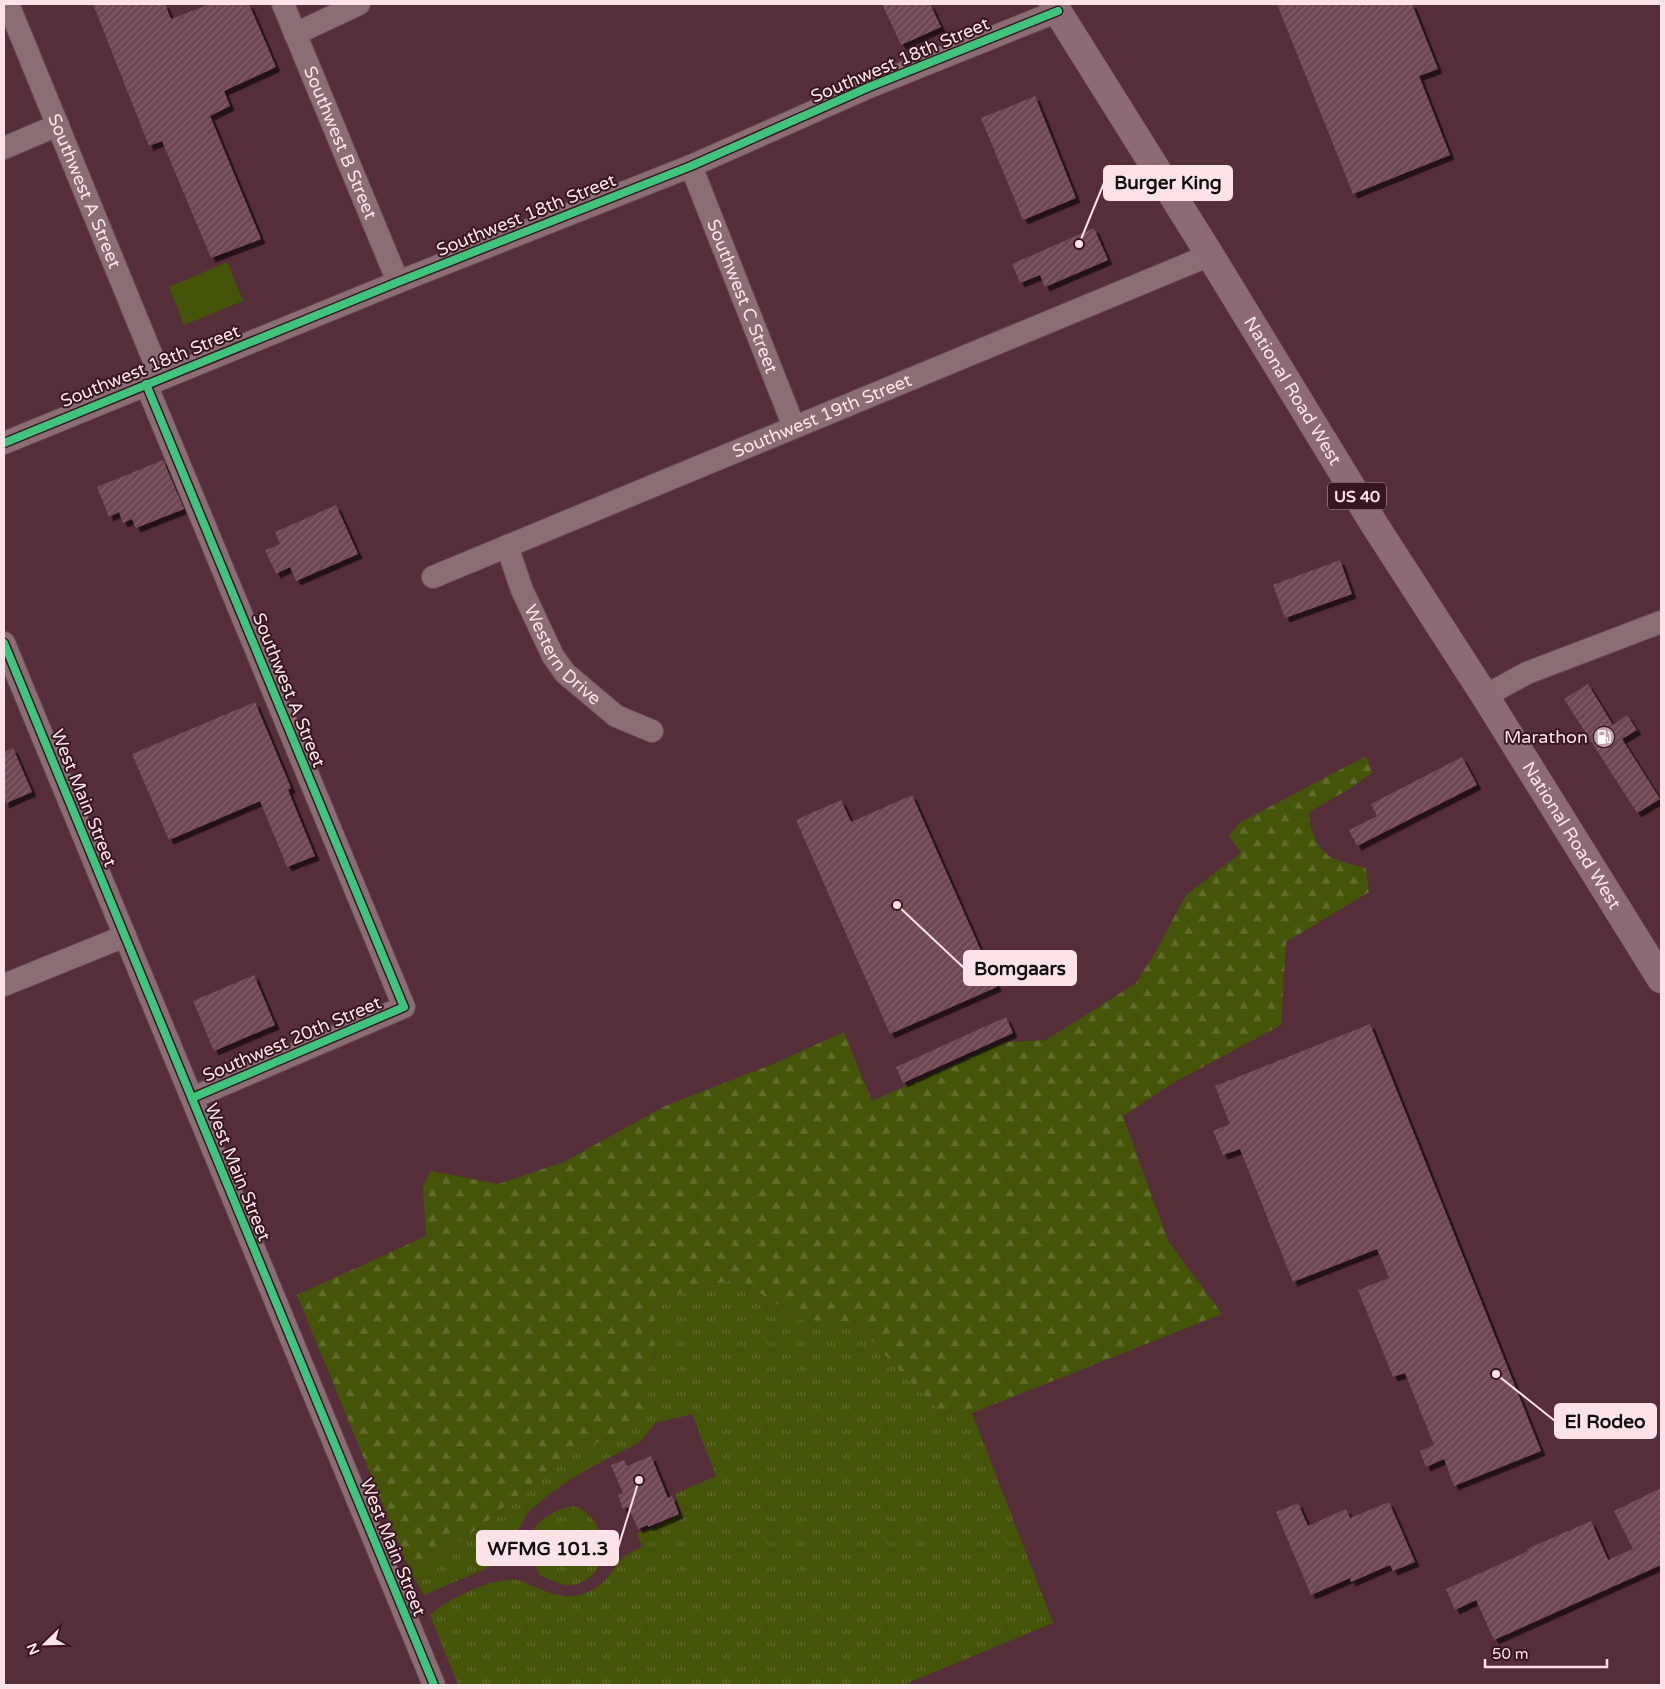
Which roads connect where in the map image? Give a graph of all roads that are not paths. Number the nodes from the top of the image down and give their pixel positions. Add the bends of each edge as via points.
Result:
1 (8, 4) edge
2 (282, 4) edge
3 (360, 4) edge
4 (1055, 8) edge
5 (295, 34) junction
6 (58, 125) junction
7 (4, 148) edge
8 (691, 166) junction
9 (1210, 255) junction
10 (398, 282) junction
11 (154, 381) junction
12 (794, 428) junction
13 (4, 443) edge
14 (507, 546) junction
15 (433, 577) dead end
16 (1661, 622) edge
17 (4, 643) edge
18 (1485, 696) junction
19 (652, 731) dead end
20 (125, 936) junction
21 (1661, 979) edge
22 (4, 984) edge
23 (404, 1007) joint
24 (192, 1098) junction
25 (434, 1685) edge

1 - 6 street, Southwest A Street
2 - 5 street, Southwest B Street
3 - 5 street
4 - 8 street, Southwest 18th Street
4 - 9 main road, National Road West / US 40
5 - 10 street, Southwest B Street
6 - 7 street
6 - 11 street, Southwest A Street
8 - 10 street, Southwest 18th Street
8 - 12 street, Southwest C Street
9 - 12 street, Southwest 19th Street
9 - 18 main road, National Road West / US 40 via 1374,524
10 - 11 street, Southwest 18th Street
11 - 13 street, Southwest 18th Street
11 - 23 street, Southwest A Street
12 - 14 street, Southwest 19th Street
14 - 15 street, Southwest 19th Street
14 - 19 street, Western Drive via 522,590 553,656 565,673 616,716
16 - 18 street via 1527,674
17 - 20 street, West Main Street
18 - 21 main road, National Road West / US 40
20 - 22 street
20 - 24 street, West Main Street
23 - 24 street, Southwest 20th Street
24 - 25 street, West Main Street

